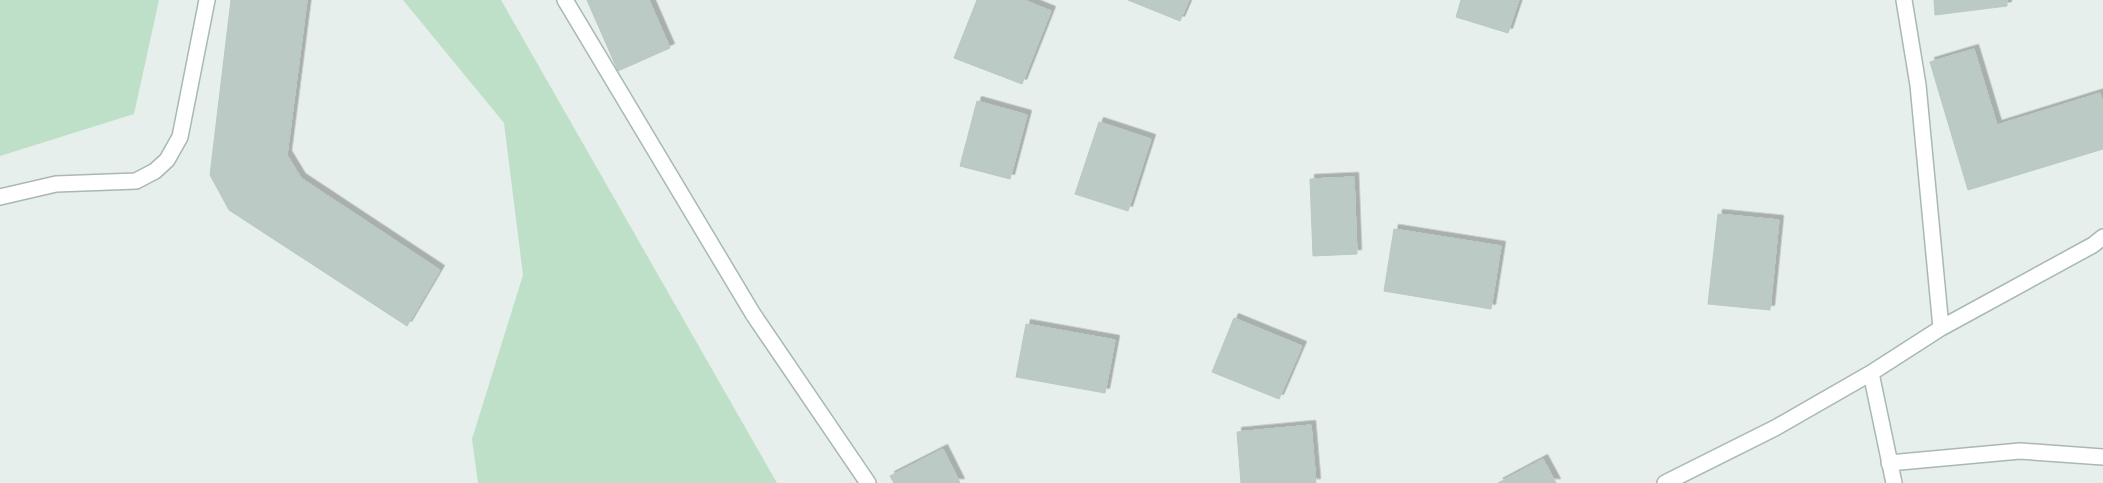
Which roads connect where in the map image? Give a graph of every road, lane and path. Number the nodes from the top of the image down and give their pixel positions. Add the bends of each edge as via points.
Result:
1 (207, 0) edge
2 (565, 0) edge
3 (1904, 0) edge
4 (0, 197) edge
5 (2103, 237) edge
6 (1941, 328) junction
7 (1871, 373) junction
8 (2103, 457) edge
9 (1890, 463) junction
10 (868, 483) edge
11 (1665, 483) edge
12 (1894, 483) edge

1 - 4 street via 180,137 161,165 136,181 56,184
2 - 10 street via 753,314
3 - 6 street via 1918,85
5 - 6 street
6 - 7 street
7 - 9 street
7 - 11 street via 1775,428
8 - 9 street via 2020,451
9 - 12 street

